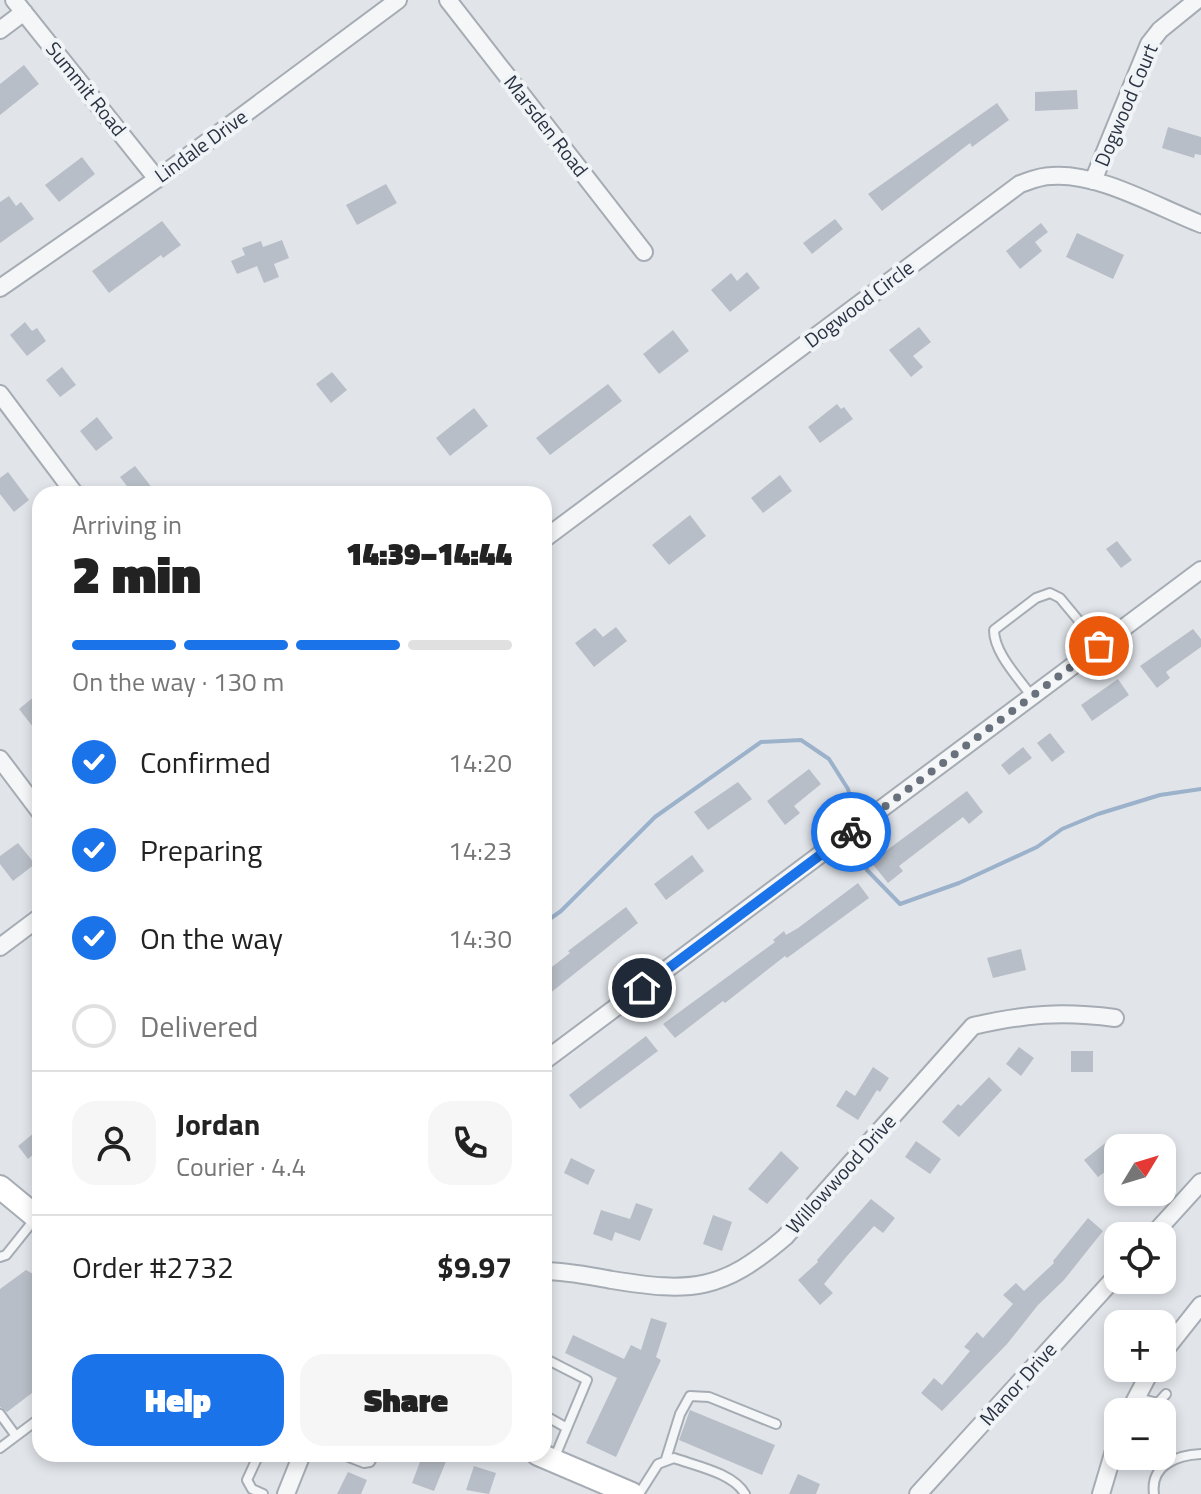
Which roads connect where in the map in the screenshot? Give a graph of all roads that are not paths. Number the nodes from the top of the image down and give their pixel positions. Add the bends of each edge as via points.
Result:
1 (398, 0) edge
2 (448, 0) edge
3 (1197, 0) edge
4 (19, 6) edge
5 (0, 30) edge
6 (157, 179) junction
7 (1093, 181) junction
8 (1201, 224) edge
9 (644, 252) dead end
10 (0, 288) edge
11 (0, 394) edge
12 (69, 486) edge
13 (552, 533) edge
14 (1201, 570) edge
15 (1099, 646) junction
16 (1032, 697) junction
17 (0, 759) edge
18 (32, 801) edge
19 (32, 923) edge
20 (0, 947) edge
21 (1115, 1018) dead end
22 (552, 1055) edge
23 (1201, 1182) edge
24 (0, 1187) edge
25 (32, 1213) edge
26 (1165, 1222) edge
27 (32, 1225) edge
28 (0, 1257) edge
29 (552, 1271) edge
30 (1104, 1289) edge
31 (1201, 1305) edge
32 (1176, 1336) edge
33 (552, 1362) edge
34 (1166, 1394) dead end
35 (1162, 1398) edge
36 (0, 1414) edge
37 (552, 1420) edge
38 (32, 1424) edge
39 (776, 1424) dead end
40 (567, 1428) junction
41 (16, 1436) junction
42 (0, 1448) edge
43 (552, 1449) edge
44 (1201, 1454) edge
45 (1176, 1458) edge
46 (666, 1459) junction
47 (552, 1460) edge
48 (255, 1462) edge
49 (294, 1462) edge
50 (1108, 1470) edge
51 (1160, 1470) edge
52 (263, 1494) edge
53 (286, 1494) edge
54 (632, 1494) edge
55 (639, 1494) edge
56 (745, 1494) edge
57 (918, 1494) edge
58 (1101, 1494) edge
59 (1154, 1494) edge

1 - 6 street, Lindale Drive
2 - 9 street, Marsden Road
3 - 7 street, Dogwood Court via 1149,44
4 - 5 street
4 - 6 street, Summit Road
6 - 10 street, Lindale Drive
7 - 8 street, Dogwood Circle
7 - 13 street, Dogwood Circle via 1050,176 1020,184
11 - 12 street
14 - 15 street
15 - 16 street
15 - 16 lane via 1060,598 1050,593 1036,598 994,630 1004,657
16 - 22 street
17 - 18 street
19 - 20 street
21 - 29 street, Willowwood Drive via 1073,1012 973,1026 785,1237 731,1276 703,1286 670,1288
23 - 26 street
24 - 25 main road
27 - 28 lane
30 - 57 street, Manor Drive
31 - 32 street
33 - 40 lane via 587,1380
34 - 35 lane
36 - 41 lane
37 - 40 lane
38 - 41 lane
39 - 46 lane via 709,1397 690,1396
40 - 43 lane
41 - 42 lane
44 - 45 lane
46 - 55 lane
46 - 56 lane via 728,1478
47 - 54 main road
48 - 52 lane via 247,1480
49 - 53 street
50 - 58 street
51 - 59 lane

